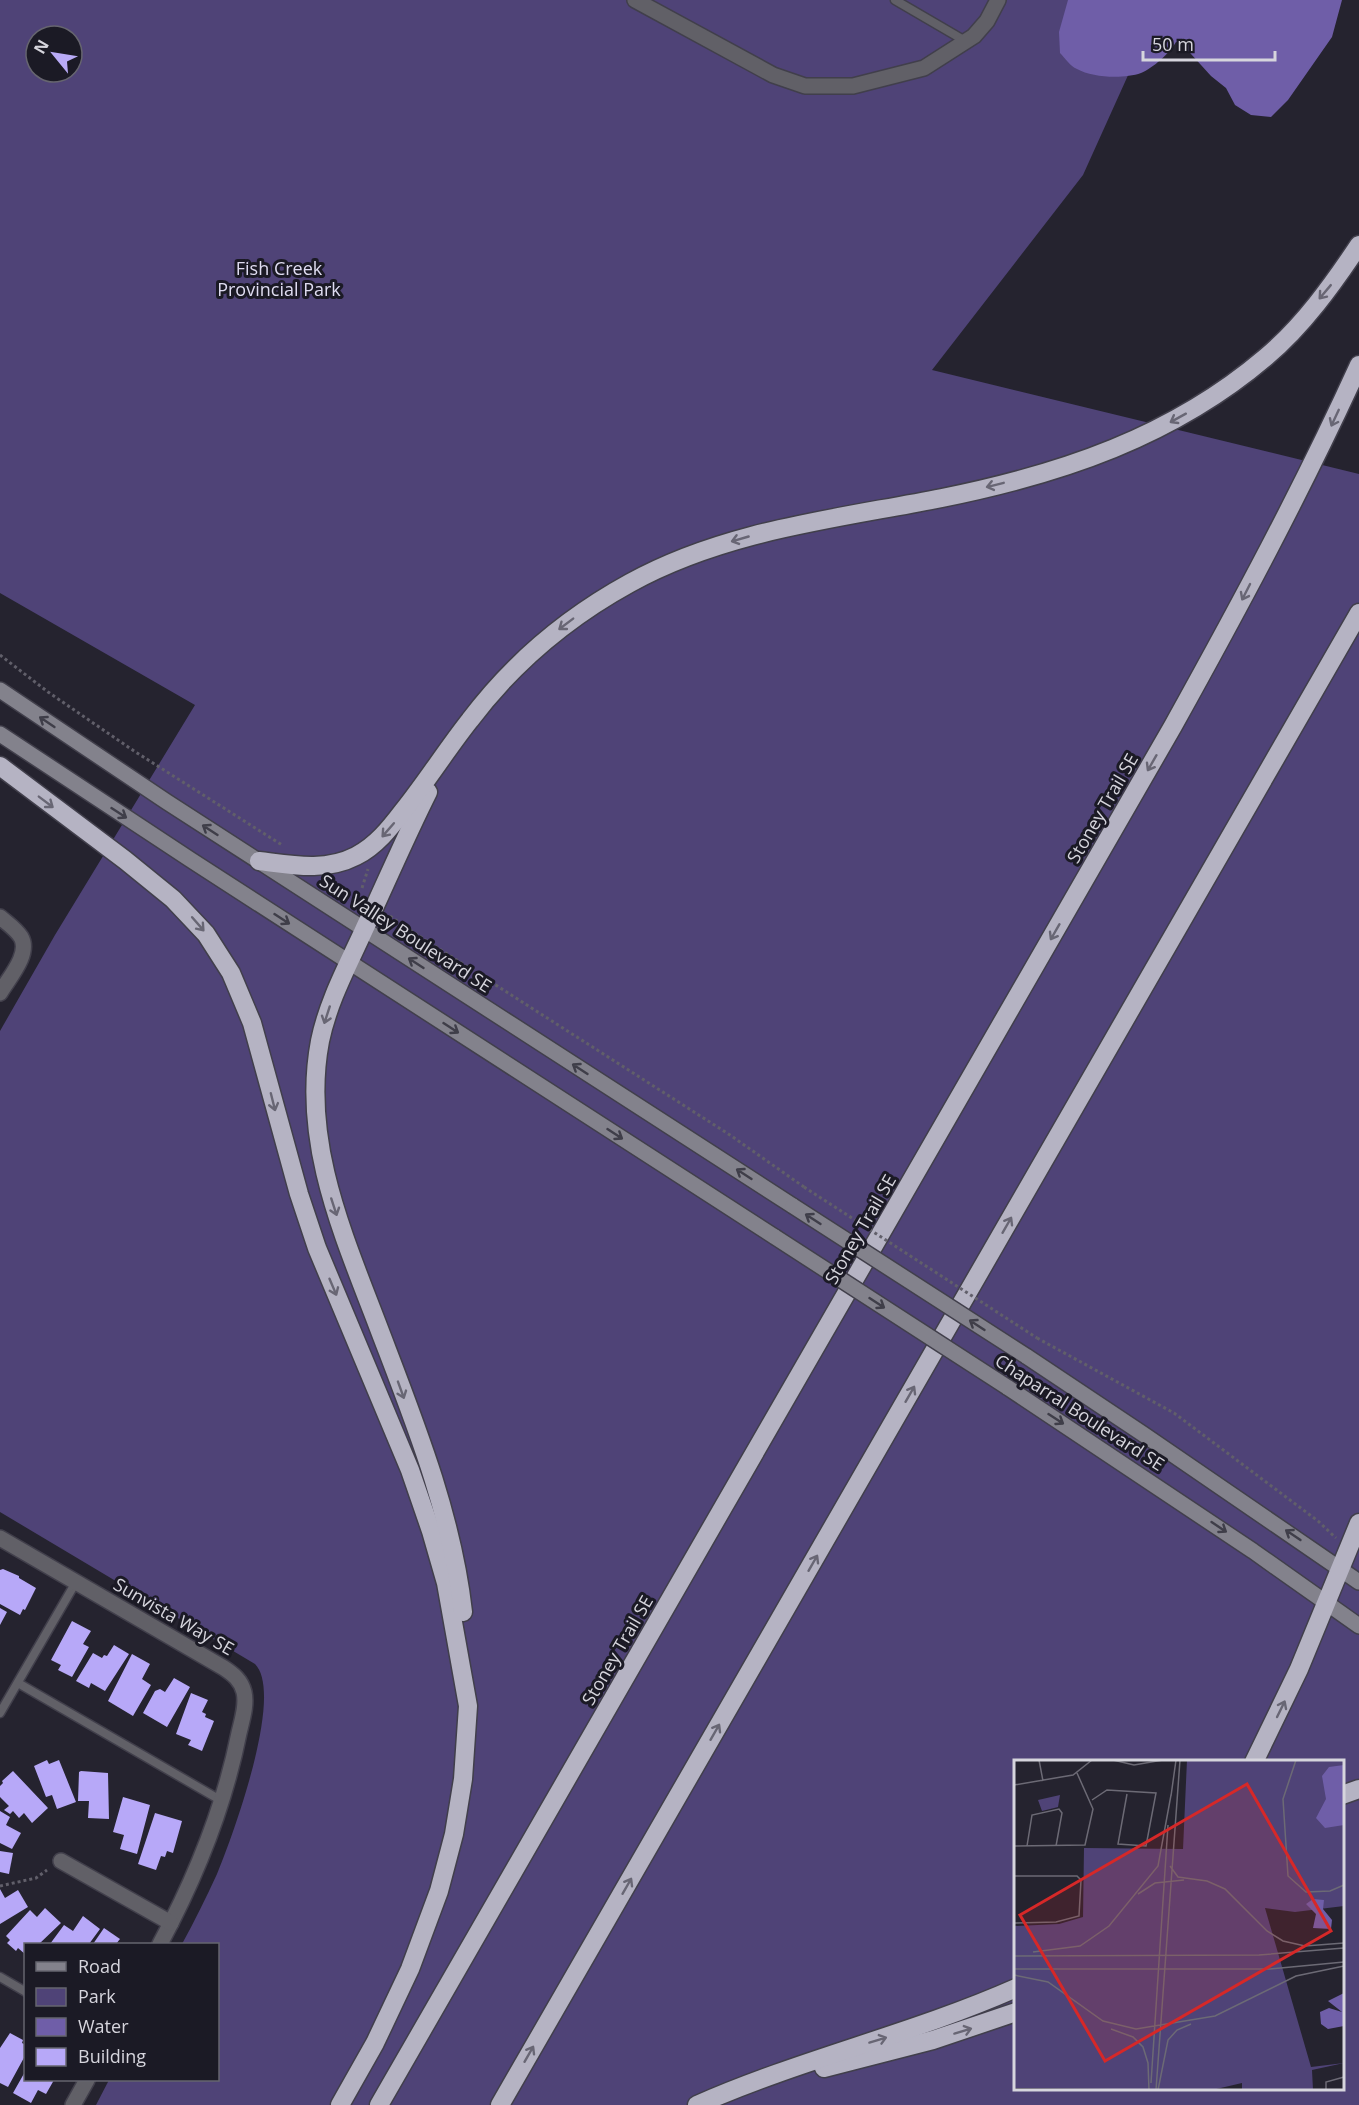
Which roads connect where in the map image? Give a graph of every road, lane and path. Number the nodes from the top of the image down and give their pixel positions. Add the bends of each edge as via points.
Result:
1 (635, 0) edge
2 (895, 0) edge
3 (998, 0) edge
4 (967, 42) junction
5 (1359, 245) edge
6 (1359, 365) edge
7 (1359, 613) edge
8 (0, 655) edge
9 (0, 690) edge
10 (0, 734) edge
11 (449, 750) junction
12 (0, 766) edge
13 (287, 847) dead end
14 (259, 861) junction
15 (367, 865) dead end
16 (358, 895) dead end
17 (388, 914) dead end
18 (0, 917) edge
19 (364, 930) junction
20 (350, 962) junction
21 (0, 993) edge
22 (793, 1206) joint
23 (1359, 1523) edge
24 (1330, 1534) dead end
25 (0, 1538) edge
26 (1340, 1569) junction
27 (76, 1582) junction
28 (1359, 1582) edge
29 (1326, 1603) junction
30 (1359, 1626) edge
31 (18, 1683) junction
32 (468, 1706) junction
33 (0, 1713) edge
34 (1255, 1760) edge
35 (1359, 1790) edge
36 (1344, 1794) edge
37 (222, 1802) junction
38 (61, 1861) joint
39 (0, 1886) edge
40 (171, 1923) junction
41 (161, 1943) edge
42 (0, 1977) edge
43 (1014, 1989) edge
44 (24, 1991) edge
45 (1014, 2013) edge
46 (86, 2081) edge
47 (701, 2103) edge
48 (73, 2105) edge
49 (340, 2105) edge
50 (379, 2105) edge
51 (500, 2105) edge

1 - 4 street via 773,75 805,86 853,86 924,68
2 - 4 lane
3 - 4 street via 987,21
5 -> 11 highway via 1336,279 1268,355 1234,382 1148,435 1052,470 944,497 776,529 702,551 657,570 596,603 543,642 490,694
6 -> 50 highway, Stoney Trail SE via 1240,606 1173,726
51 -> 7 highway
8 - 13 path via 134,751
14 -> 9 main road, Sun Valley Boulevard SE
10 -> 20 main road
11 -> 14 highway via 387,831 361,854 315,867
11 - 19 highway
12 -> 32 highway via 173,899 206,934 231,973 252,1023 317,1248 410,1470 431,1530 446,1583
14 - 19 main road, Sun Valley Boulevard SE
15 - 16 path
17 - 24 path, bridge via 1037,1338 1174,1413
18 - 21 street via 20,935 24,949
19 - 20 highway
22 -> 19 main road, Sun Valley Boulevard SE
20 -> 29 main road, Chaparral Boulevard SE, bridge via 1008,1387
20 -> 32 highway via 329,1008 320,1040 316,1089 319,1146 337,1218 444,1516 461,1598
26 -> 22 main road, Chaparral Boulevard SE, bridge via 1153,1440
23 - 26 highway
25 - 27 street, Sunvista Way SE
26 - 28 main road, Chaparral Boulevard SE
26 - 29 highway
27 - 31 lane
27 - 37 street, Sunvista Way SE via 235,1675 244,1691 243,1711
29 - 30 main road, Chaparral Boulevard SE
34 -> 29 highway via 1289,1692
31 - 33 lane
31 - 37 lane
32 - 49 highway via 458,1815 436,1902 401,1990
35 - 36 highway
37 - 40 street, Sunvista Way SE
38 - 39 path via 36,1878
38 - 40 street
40 - 41 street, Sunvista Way SE
42 - 44 lane
47 -> 43 highway via 749,2082 919,2027
47 -> 45 highway via 774,2080 923,2043
46 - 48 street

